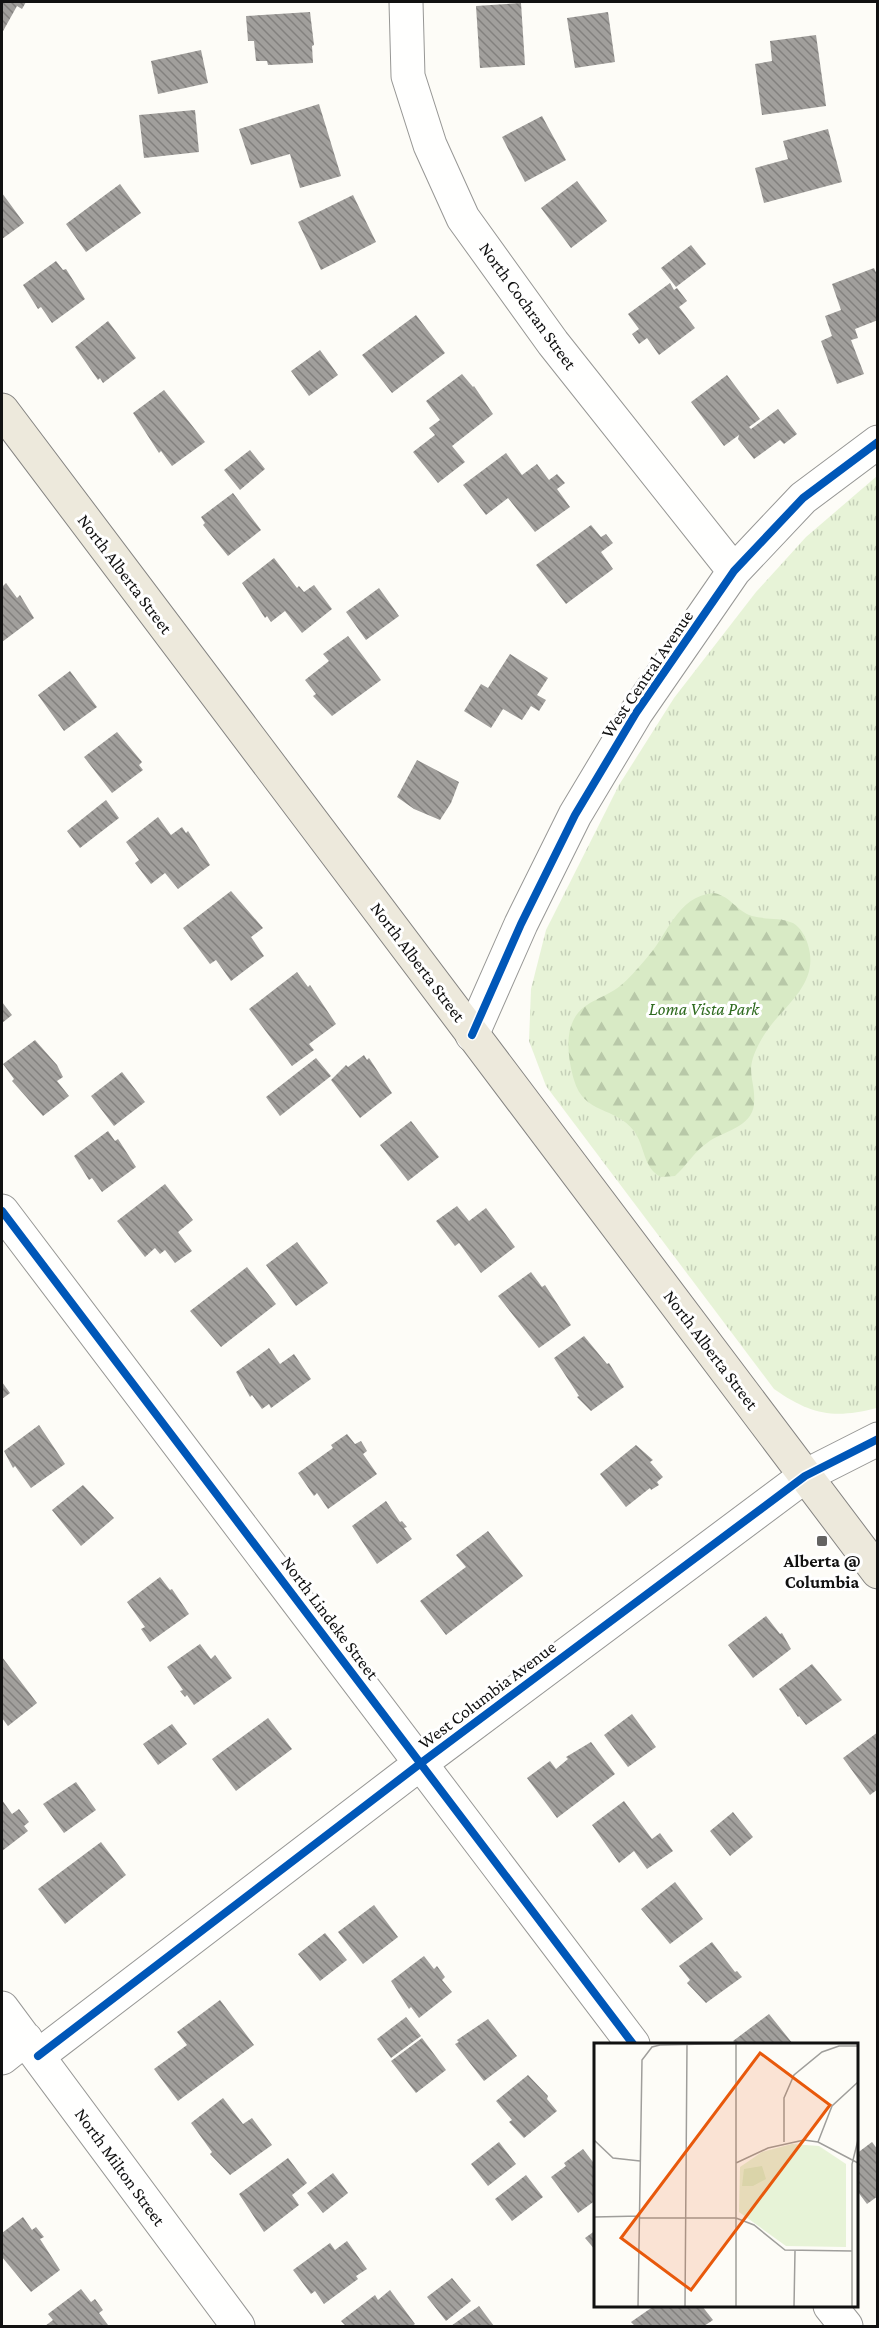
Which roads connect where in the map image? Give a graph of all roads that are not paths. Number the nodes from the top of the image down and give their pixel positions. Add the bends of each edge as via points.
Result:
1 (406, 2) edge
2 (2, 410) edge
3 (878, 442) edge
4 (734, 571) junction
5 (472, 1035) junction
6 (2, 1211) edge
7 (878, 1439) edge
8 (805, 1476) junction
9 (878, 1572) edge
10 (421, 1763) junction
11 (2, 2008) edge
12 (632, 2043) edge
13 (22, 2051) edge
14 (831, 2307) edge
15 (238, 2326) edge
16 (846, 2326) edge

1 - 4 street, North Cochran Street via 408,76 430,145 464,218 553,343
2 - 5 main road, North Alberta Street
3 - 4 street, West Central Avenue via 803,498
4 - 5 street, West Central Avenue via 636,713 575,814
5 - 8 main road, North Alberta Street
6 - 10 street, North Lindeke Street
7 - 8 street, West Columbia Avenue
8 - 9 main road, North Alberta Street
8 - 10 street, West Columbia Avenue
10 - 12 street, North Lindeke Street
10 - 13 street, West Columbia Avenue
11 - 13 street, North Milton Street
13 - 15 street, North Milton Street
14 - 16 street

